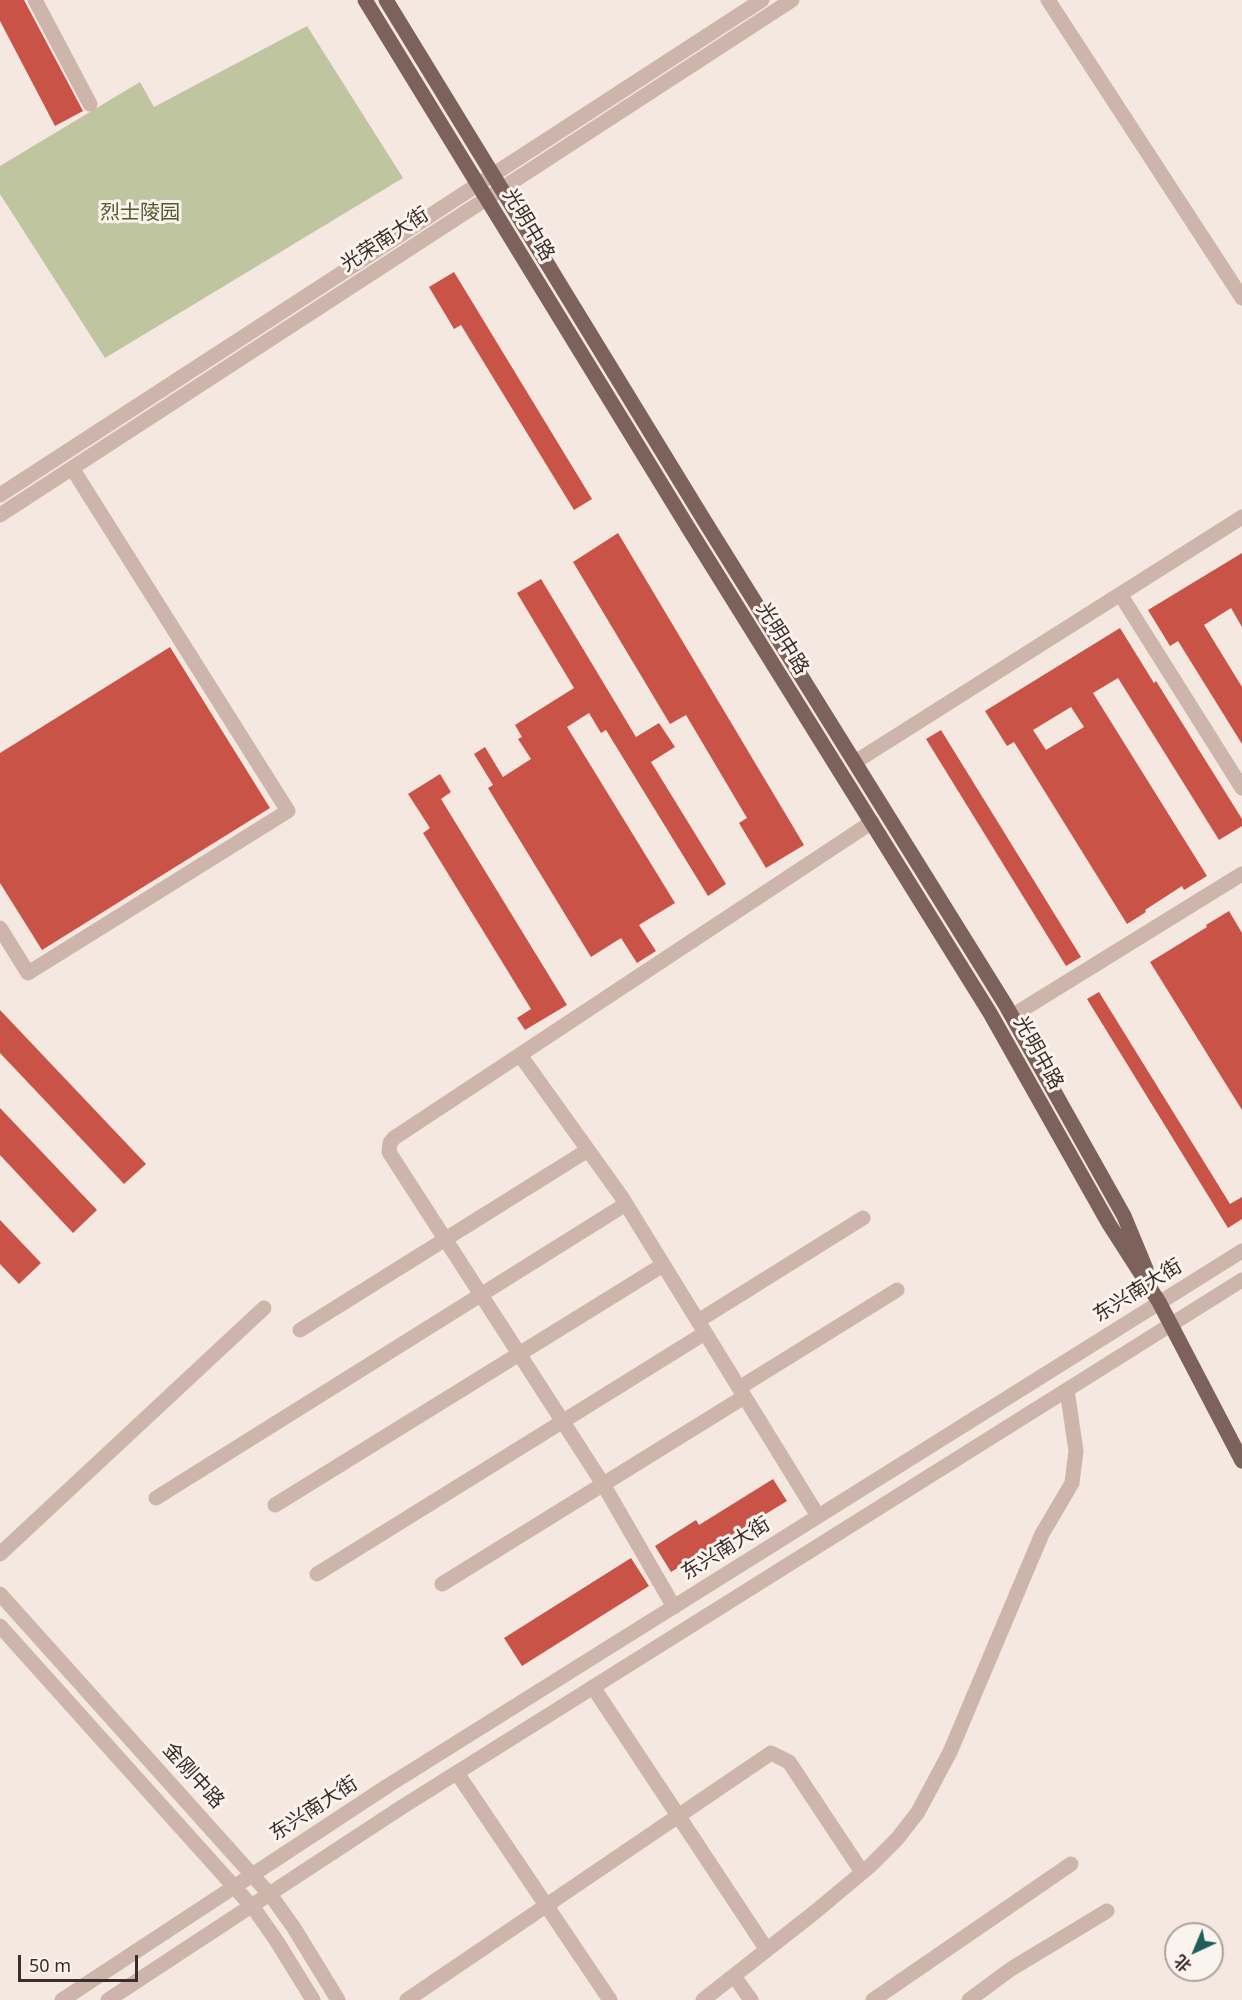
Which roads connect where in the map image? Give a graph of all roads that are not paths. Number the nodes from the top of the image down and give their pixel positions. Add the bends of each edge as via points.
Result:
1 (35, 0) edge
2 (365, 0) edge
3 (386, 0) edge
4 (762, 0) edge
5 (792, 0) edge
6 (1048, 0) edge
7 (90, 104) dead end
8 (493, 175) junction
9 (478, 184) junction
10 (501, 189) junction
11 (487, 198) junction
12 (1242, 298) edge
13 (72, 468) junction
14 (0, 495) edge
15 (0, 514) edge
16 (1242, 517) edge
17 (1119, 594) junction
18 (855, 762) junction
19 (1242, 788) edge
20 (872, 822) junction
21 (1242, 874) edge
22 (0, 928) edge
23 (1012, 1016) junction
24 (519, 1055) junction
25 (588, 1150) junction
26 (626, 1204) junction
27 (863, 1218) dead end
28 (445, 1239) junction
29 (1242, 1251) edge
30 (663, 1265) junction
31 (1242, 1280) edge
32 (897, 1290) dead end
33 (481, 1295) junction
34 (1159, 1302) junction
35 (264, 1308) dead end
36 (1171, 1325) junction
37 (702, 1327) junction
38 (300, 1330) dead end
39 (519, 1354) junction
40 (1067, 1390) junction
41 (742, 1393) junction
42 (562, 1421) junction
43 (1242, 1461) edge
44 (603, 1484) junction
45 (156, 1498) dead end
46 (275, 1505) dead end
47 (818, 1516) junction
48 (0, 1554) edge
49 (317, 1574) dead end
50 (442, 1584) dead end
51 (0, 1594) edge
52 (674, 1606) junction
53 (0, 1626) edge
54 (593, 1687) junction
55 (457, 1773) junction
56 (678, 1816) junction
57 (1071, 1864) dead end
58 (862, 1872) junction
59 (252, 1875) junction
60 (234, 1887) junction
61 (269, 1894) junction
62 (251, 1906) junction
63 (547, 1906) junction
64 (1107, 1911) dead end
65 (767, 1950) junction
66 (734, 1976) junction
67 (62, 2000) edge
68 (108, 2000) edge
69 (313, 2000) edge
70 (338, 2000) edge
71 (407, 2000) edge
72 (610, 2000) edge
73 (703, 2000) edge
74 (751, 2000) edge
75 (873, 2000) edge
76 (969, 2000) edge

1 - 7 street
2 - 9 main road, 光明中路
3 - 8 main road, 光明中路
4 - 8 street, 光荣南大街
5 - 10 street, 光荣南大街
6 - 12 street
8 - 9 street, 光荣南大街
8 - 10 main road, 光明中路
9 - 11 main road, 光明中路
9 - 14 street, 光荣南大街
10 - 11 street, 光荣南大街
10 - 18 main road, 光明中路
11 - 13 street, 光荣南大街
11 - 20 main road, 光明中路
13 - 15 street, 光荣南大街
13 - 22 street via 288,811 28,973
16 - 17 street
17 - 18 street
17 - 19 street
18 - 23 main road, 光明中路
20 - 24 street
20 - 34 main road, 光明中路 via 990,1012 1109,1224
21 - 23 street
23 - 34 main road, 光明中路 via 1124,1216
24 - 25 street
24 - 28 street via 390,1143 389,1152
25 - 26 street
25 - 28 street
26 - 30 street
26 - 33 street
27 - 37 street
28 - 33 street
28 - 38 street
29 - 34 street, 东兴南大街
30 - 37 street
30 - 39 street
31 - 36 street
32 - 41 street
33 - 39 street
33 - 45 street
34 - 36 main road, 光明中路
34 - 47 street, 东兴南大街
35 - 48 street
36 - 40 street
36 - 43 main road, 光明中路
37 - 41 street
37 - 42 street
39 - 42 street
39 - 46 street
40 - 54 street
40 - 58 street via 1076,1451 1072,1483 1042,1534 950,1752 918,1812 897,1839
41 - 44 street
41 - 47 street
42 - 44 street
42 - 49 street
44 - 50 street
44 - 52 street
47 - 52 street, 东兴南大街
51 - 59 street, 金刚中路
52 - 59 street, 东兴南大街
53 - 60 street
54 - 55 street
54 - 56 street
55 - 61 street
55 - 63 street
56 - 58 street via 771,1752 789,1762
56 - 63 street
56 - 65 street
57 - 75 street
58 - 65 street
59 - 60 street, 东兴南大街
59 - 61 street, 金刚中路
60 - 62 street
60 - 67 street, 东兴南大街
61 - 62 street
61 - 70 street, 金刚中路
62 - 68 street
62 - 69 street
63 - 71 street
63 - 72 street
64 - 76 street via 1011,1969
65 - 66 street
66 - 73 street
66 - 74 street

